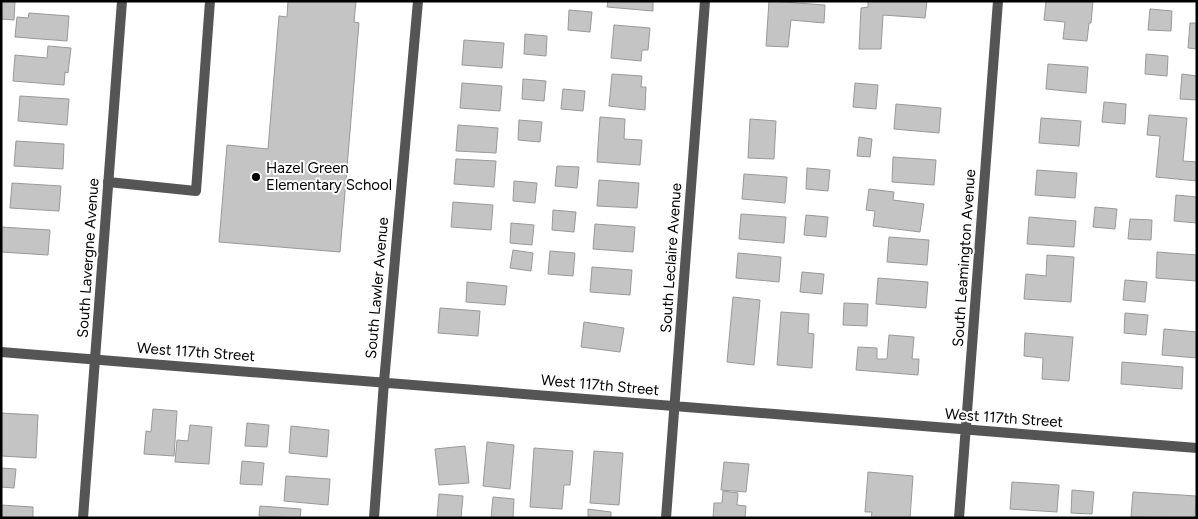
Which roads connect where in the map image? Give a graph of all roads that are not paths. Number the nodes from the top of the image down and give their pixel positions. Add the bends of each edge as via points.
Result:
1 (122, 1) edge
2 (210, 1) edge
3 (418, 1) edge
4 (705, 1) edge
5 (998, 1) edge
6 (108, 182) junction
7 (1, 352) edge
8 (95, 360) junction
9 (384, 382) junction
10 (675, 406) junction
11 (966, 431) junction
12 (1197, 448) edge
13 (83, 518) edge
14 (374, 518) edge
15 (666, 518) edge
16 (959, 518) edge

1 - 6 street, South Lavergne Avenue
2 - 6 street via 196,191
3 - 9 street, South Lawler Avenue
4 - 10 street, South Leclaire Avenue
5 - 11 street, South Leamington Avenue
6 - 8 street, South Lavergne Avenue
7 - 8 street, West 117th Street
8 - 9 street, West 117th Street
8 - 13 street, South Lavergne Avenue
9 - 10 street, West 117th Street
9 - 14 street, South Lawler Avenue
10 - 11 street, West 117th Street
10 - 15 street, South Leclaire Avenue
11 - 12 street, West 117th Street
11 - 16 street, South Leamington Avenue

